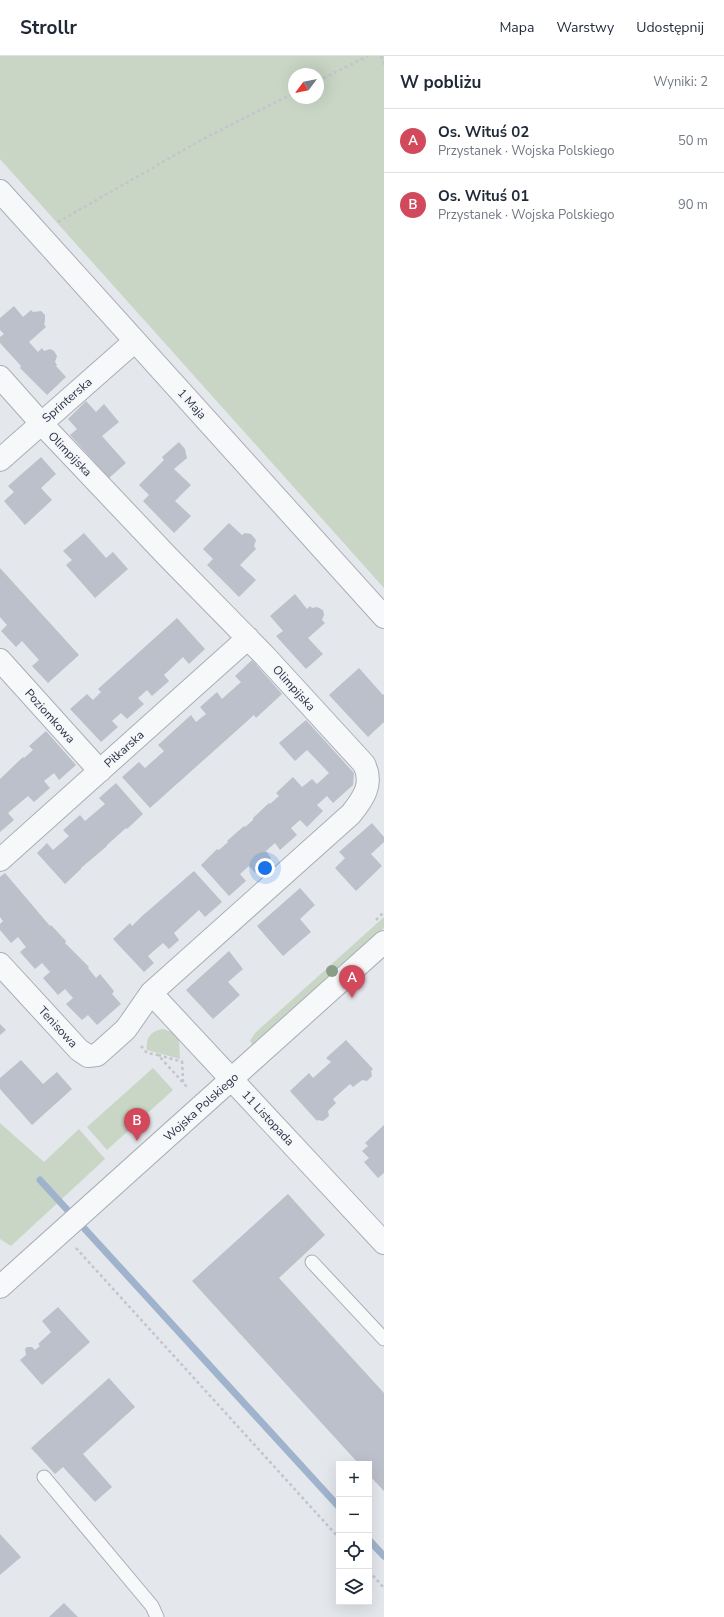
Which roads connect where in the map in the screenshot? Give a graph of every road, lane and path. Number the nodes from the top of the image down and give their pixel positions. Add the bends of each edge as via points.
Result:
1 (368, 56) edge
2 (380, 56) edge
3 (384, 65) edge
4 (324, 77) edge
5 (288, 96) edge
6 (0, 191) edge
7 (53, 225) dead end
8 (135, 341) junction
9 (0, 377) edge
10 (41, 423) junction
11 (0, 460) edge
12 (384, 617) edge
13 (248, 638) junction
14 (0, 660) edge
15 (100, 771) junction
16 (0, 860) edge
17 (384, 942) edge
18 (0, 964) edge
19 (151, 993) junction
20 (126, 1029) junction
21 (232, 1079) junction
22 (189, 1090) dead end
23 (69, 1234) junction
24 (384, 1243) edge
25 (312, 1262) dead end
26 (0, 1287) edge
27 (384, 1339) edge
28 (44, 1477) dead end
29 (336, 1535) edge
30 (372, 1574) edge
31 (384, 1588) edge
32 (157, 1617) edge

1 - 4 path
2 - 3 path
5 - 7 path via 203,139
6 - 8 street, 1 Maja
8 - 10 street, Sprinterska
8 - 12 street, 1 Maja
9 - 10 street, Olimpijska
10 - 11 street, Sprinterska
10 - 13 street, Olimpijska
13 - 15 street, Piłkarska
13 - 19 street, Olimpijska via 364,764 368,773 364,797 351,814
14 - 15 street, Poziomkowa
15 - 16 street, Piłkarska
17 - 21 street, Wojska Polskiego
18 - 20 street, Tenisowa via 79,1050 88,1056 97,1055
19 - 20 street, Tenisowa
19 - 21 street, 11 Listopada
20 - 22 path via 147,1053 158,1055
21 - 23 street, Wojska Polskiego via 84,1211
21 - 24 street, 11 Listopada
23 - 26 street, Wojska Polskiego
23 - 29 path
25 - 27 lane
28 - 32 lane via 152,1606
30 - 31 path

